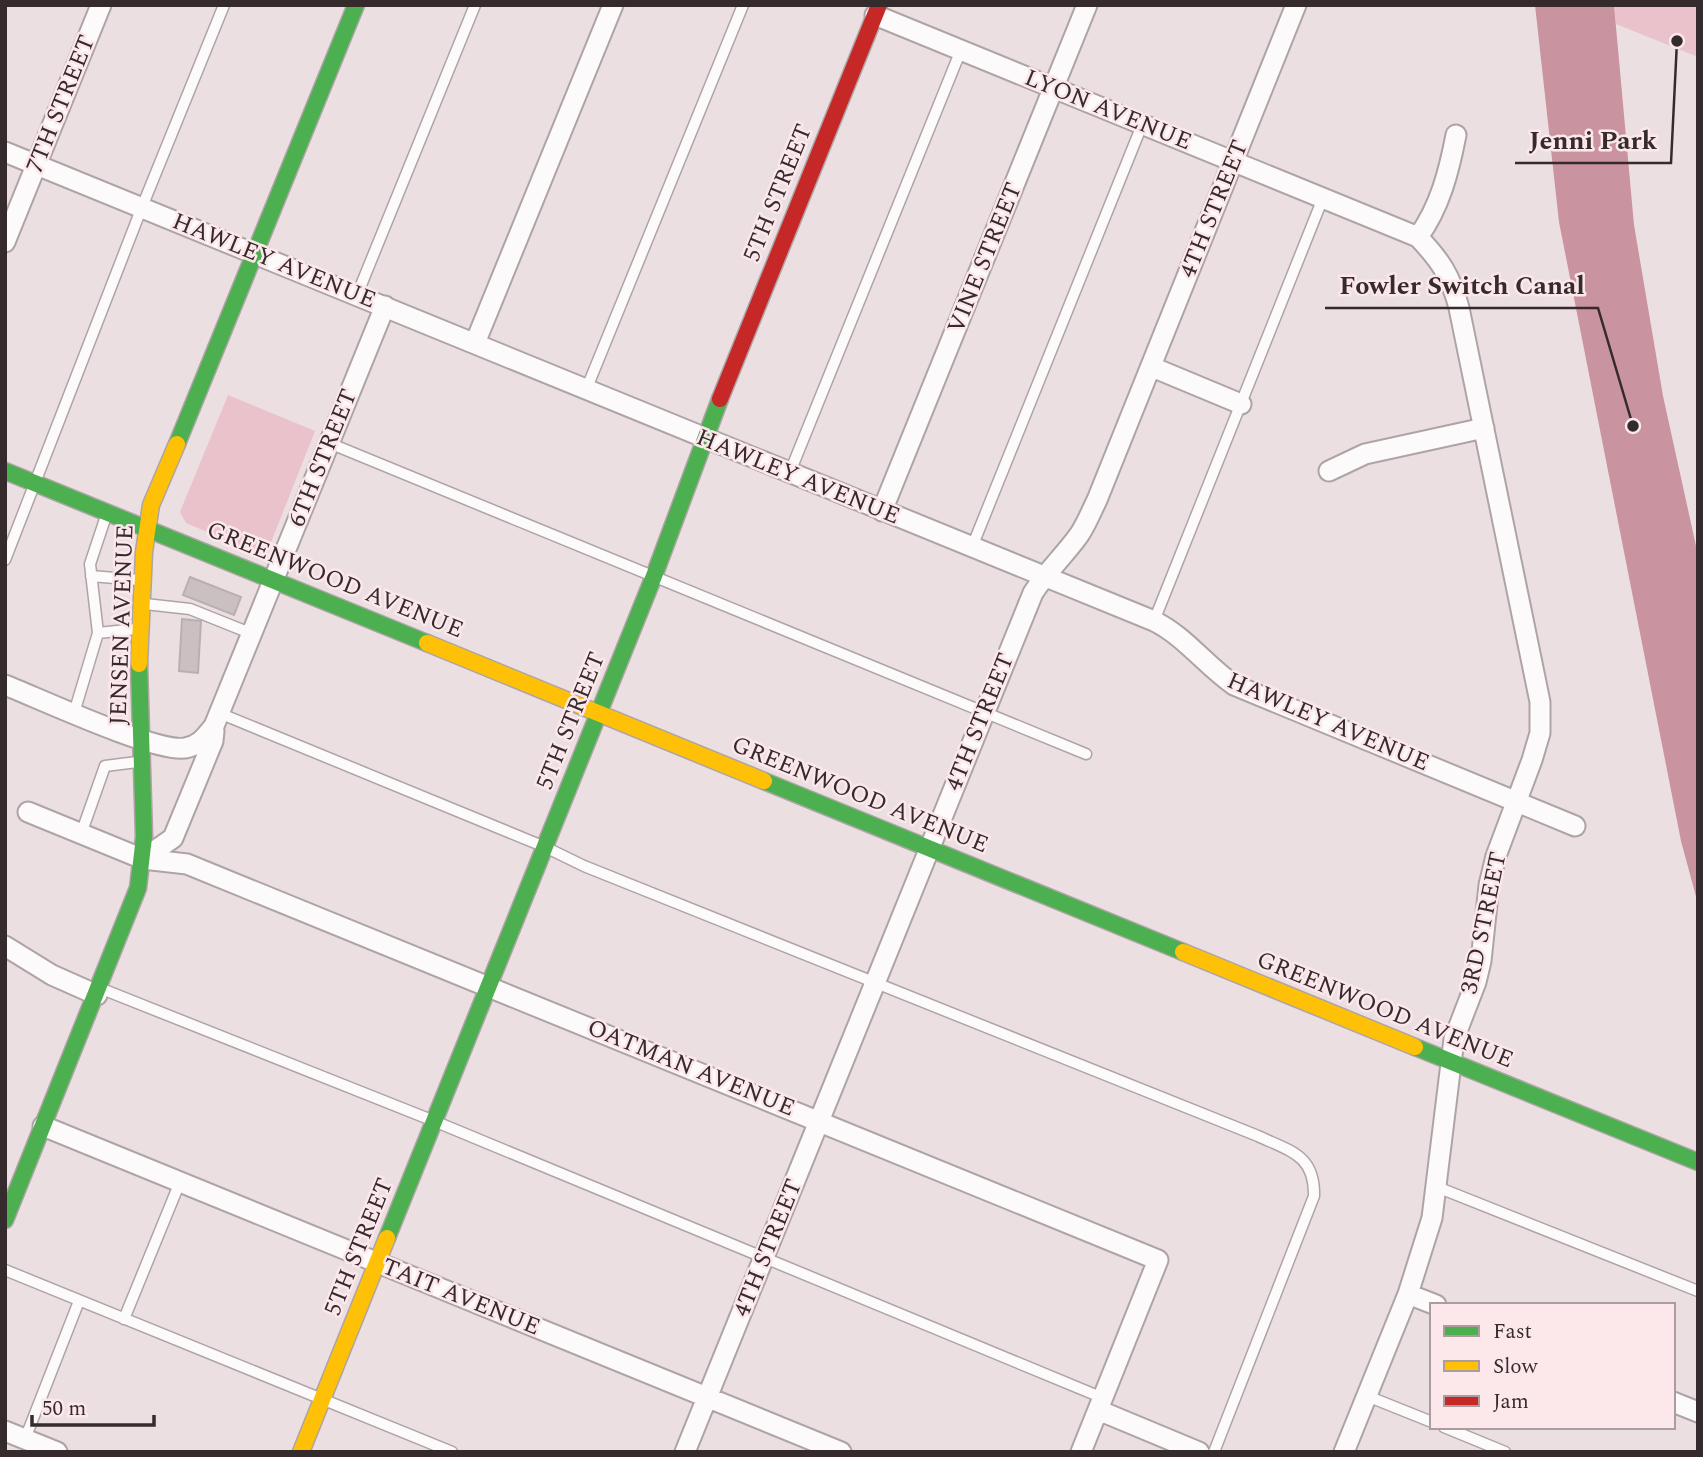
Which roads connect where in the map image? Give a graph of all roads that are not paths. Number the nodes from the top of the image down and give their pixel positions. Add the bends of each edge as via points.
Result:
1 (101, 5) edge
2 (224, 5) edge
3 (356, 5) edge
4 (475, 5) edge
5 (613, 5) edge
6 (743, 5) edge
7 (1087, 5) edge
8 (1296, 5) edge
9 (877, 10) edge
10 (961, 50) junction
11 (1054, 88) junction
12 (1142, 125) junction
13 (1456, 135) dead end
14 (5, 152) edge
15 (1233, 161) junction
16 (36, 165) junction
17 (1324, 197) junction
18 (142, 207) junction
19 (1418, 237) junction
20 (5, 242) edge
21 (256, 253) junction
22 (357, 295) junction
23 (385, 306) junction
24 (475, 344) junction
25 (1152, 367) junction
26 (586, 390) junction
27 (1241, 404) junction
28 (1484, 428) junction
29 (705, 439) junction
30 (329, 443) junction
31 (5, 471) edge
32 (1329, 471) dead end
33 (790, 472) junction
34 (35, 482) junction
35 (882, 511) junction
36 (107, 512) junction
37 (146, 528) junction
38 (972, 547) junction
39 (5, 560) edge
40 (91, 576) junction
41 (654, 576) junction
42 (1044, 577) junction
43 (274, 579) junction
44 (143, 580) junction
45 (141, 604) junction
46 (1154, 621) junction
47 (140, 628) junction
48 (98, 633) junction
49 (250, 634) junction
50 (5, 685) edge
51 (74, 713) junction
52 (984, 713) junction
53 (599, 714) junction
54 (216, 720) junction
55 (140, 740) junction
56 (1086, 754) dead end
57 (141, 762) junction
58 (1515, 800) junction
59 (28, 812) dead end
60 (1575, 826) dead end
61 (81, 834) junction
62 (545, 847) junction
63 (929, 847) junction
64 (143, 859) junction
65 (5, 946) edge
66 (874, 982) junction
67 (490, 986) junction
68 (98, 992) junction
69 (1451, 1062) junction
70 (434, 1121) junction
71 (820, 1121) junction
72 (43, 1126) junction
73 (1698, 1162) edge
74 (180, 1182) junction
75 (1437, 1187) junction
76 (5, 1220) edge
77 (764, 1257) junction
78 (377, 1263) junction
79 (5, 1270) edge
80 (1698, 1291) edge
81 (1408, 1294) junction
82 (79, 1301) junction
83 (1431, 1303) edge
84 (124, 1319) junction
85 (1367, 1396) junction
86 (707, 1397) junction
87 (324, 1398) junction
88 (1675, 1403) edge
89 (1100, 1404) junction
90 (1698, 1412) edge
91 (1430, 1421) edge
92 (1449, 1429) edge
93 (5, 1431) edge
94 (24, 1439) junction
95 (57, 1452) edge
96 (302, 1452) edge
97 (452, 1452) edge
98 (685, 1452) edge
99 (841, 1452) edge
100 (1081, 1452) edge
101 (1199, 1452) edge
102 (1214, 1452) edge
103 (1344, 1452) edge
104 (1505, 1452) edge

1 - 16 street, 7TH STREET
2 - 18 lane
3 - 21 street, JENSEN AVENUE
4 - 22 lane
5 - 24 street
6 - 26 lane
7 - 11 street, VINE STREET
8 - 15 street, 4TH STREET
9 - 10 street, LYON AVENUE
9 - 29 street, 5TH STREET
10 - 11 street, LYON AVENUE
10 - 33 lane
11 - 12 street, LYON AVENUE
11 - 35 street, VINE STREET
12 - 15 street, LYON AVENUE
12 - 38 lane
13 - 19 street via 1446,178
14 - 16 street, HAWLEY AVENUE
15 - 17 street, LYON AVENUE
15 - 25 street, 4TH STREET
16 - 18 street, HAWLEY AVENUE
16 - 20 street, 7TH STREET
17 - 19 street, LYON AVENUE
17 - 27 lane
18 - 21 street, HAWLEY AVENUE
18 - 34 lane
19 - 28 street, 3RD STREET via 1453,283
21 - 22 street, HAWLEY AVENUE
21 - 37 street, JENSEN AVENUE via 155,493
22 - 23 street, HAWLEY AVENUE
23 - 24 street, HAWLEY AVENUE
23 - 30 street, 6TH STREET
24 - 26 street, HAWLEY AVENUE
25 - 27 street
25 - 42 street, 4TH STREET via 1081,532
26 - 29 street, HAWLEY AVENUE
27 - 46 lane
28 - 32 street via 1365,454
28 - 58 street, 3RD STREET via 1540,702 1540,733
29 - 33 street, HAWLEY AVENUE
29 - 41 street, 5TH STREET
30 - 41 lane
30 - 43 street, 6TH STREET
31 - 34 street, GREENWOOD AVENUE
33 - 35 street, HAWLEY AVENUE
34 - 36 street, GREENWOOD AVENUE
34 - 39 lane
35 - 38 street, HAWLEY AVENUE
36 - 37 street, GREENWOOD AVENUE
36 - 40 lane via 90,564
37 - 43 street, GREENWOOD AVENUE
37 - 44 street, JENSEN AVENUE
38 - 42 street, HAWLEY AVENUE
40 - 44 lane
40 - 48 lane
41 - 52 lane
41 - 53 street, 5TH STREET
42 - 46 street, HAWLEY AVENUE
42 - 52 street, 4TH STREET via 1033,593
43 - 49 street, 6TH STREET
43 - 53 street, GREENWOOD AVENUE
44 - 45 street, JENSEN AVENUE
45 - 47 street, JENSEN AVENUE
45 - 49 lane via 190,609
46 - 58 street, HAWLEY AVENUE via 1185,640 1234,685
47 - 48 lane
47 - 55 street, JENSEN AVENUE
48 - 51 lane
49 - 54 street, 6TH STREET
50 - 51 street
51 - 55 street
52 - 56 lane
52 - 63 street, 4TH STREET
53 - 62 street, 5TH STREET
53 - 63 street, GREENWOOD AVENUE
54 - 55 street via 201,742 182,749
54 - 62 lane
54 - 64 street, 6TH STREET via 213,741 173,838
55 - 57 street, JENSEN AVENUE
57 - 61 lane via 105,766
57 - 64 street, JENSEN AVENUE
58 - 60 street, HAWLEY AVENUE
58 - 69 street, 3RD STREET via 1489,885 1476,982 1454,1040
59 - 61 street, OATMAN AVENUE
61 - 64 street, OATMAN AVENUE
62 - 66 lane
62 - 67 street, 5TH STREET
63 - 66 street, 4TH STREET
63 - 69 street, GREENWOOD AVENUE
64 - 67 street, OATMAN AVENUE via 187,864
64 - 68 street, JENSEN AVENUE via 134,902
65 - 68 street via 52,975
66 - 71 street, 4TH STREET
66 - 102 lane via 1258,1136 1306,1163 1314,1196
67 - 70 street, 5TH STREET
67 - 71 street, OATMAN AVENUE
68 - 70 lane
68 - 72 street, JENSEN AVENUE
69 - 73 street, GREENWOOD AVENUE
69 - 75 street, 3RD STREET
70 - 77 lane
70 - 78 street, 5TH STREET
71 - 77 street, 4TH STREET
71 - 89 street, OATMAN AVENUE via 1158,1260
72 - 74 street, TAIT AVENUE
72 - 76 street, JENSEN AVENUE
74 - 78 street, TAIT AVENUE
74 - 84 lane
75 - 80 lane
75 - 81 street, 3RD STREET
77 - 86 street, 4TH STREET
77 - 89 lane
78 - 86 street, TAIT AVENUE
78 - 87 street, 5TH STREET
79 - 82 lane
81 - 83 street
81 - 85 street, 3RD STREET
82 - 84 lane
82 - 94 lane
84 - 87 lane
85 - 91 lane
85 - 103 street, 3RD STREET
86 - 98 street, 4TH STREET
86 - 99 street, TAIT AVENUE
87 - 96 street, 5TH STREET
87 - 97 lane
88 - 90 street
89 - 100 street, OATMAN AVENUE
89 - 101 street
92 - 104 lane
93 - 94 street
94 - 95 street

